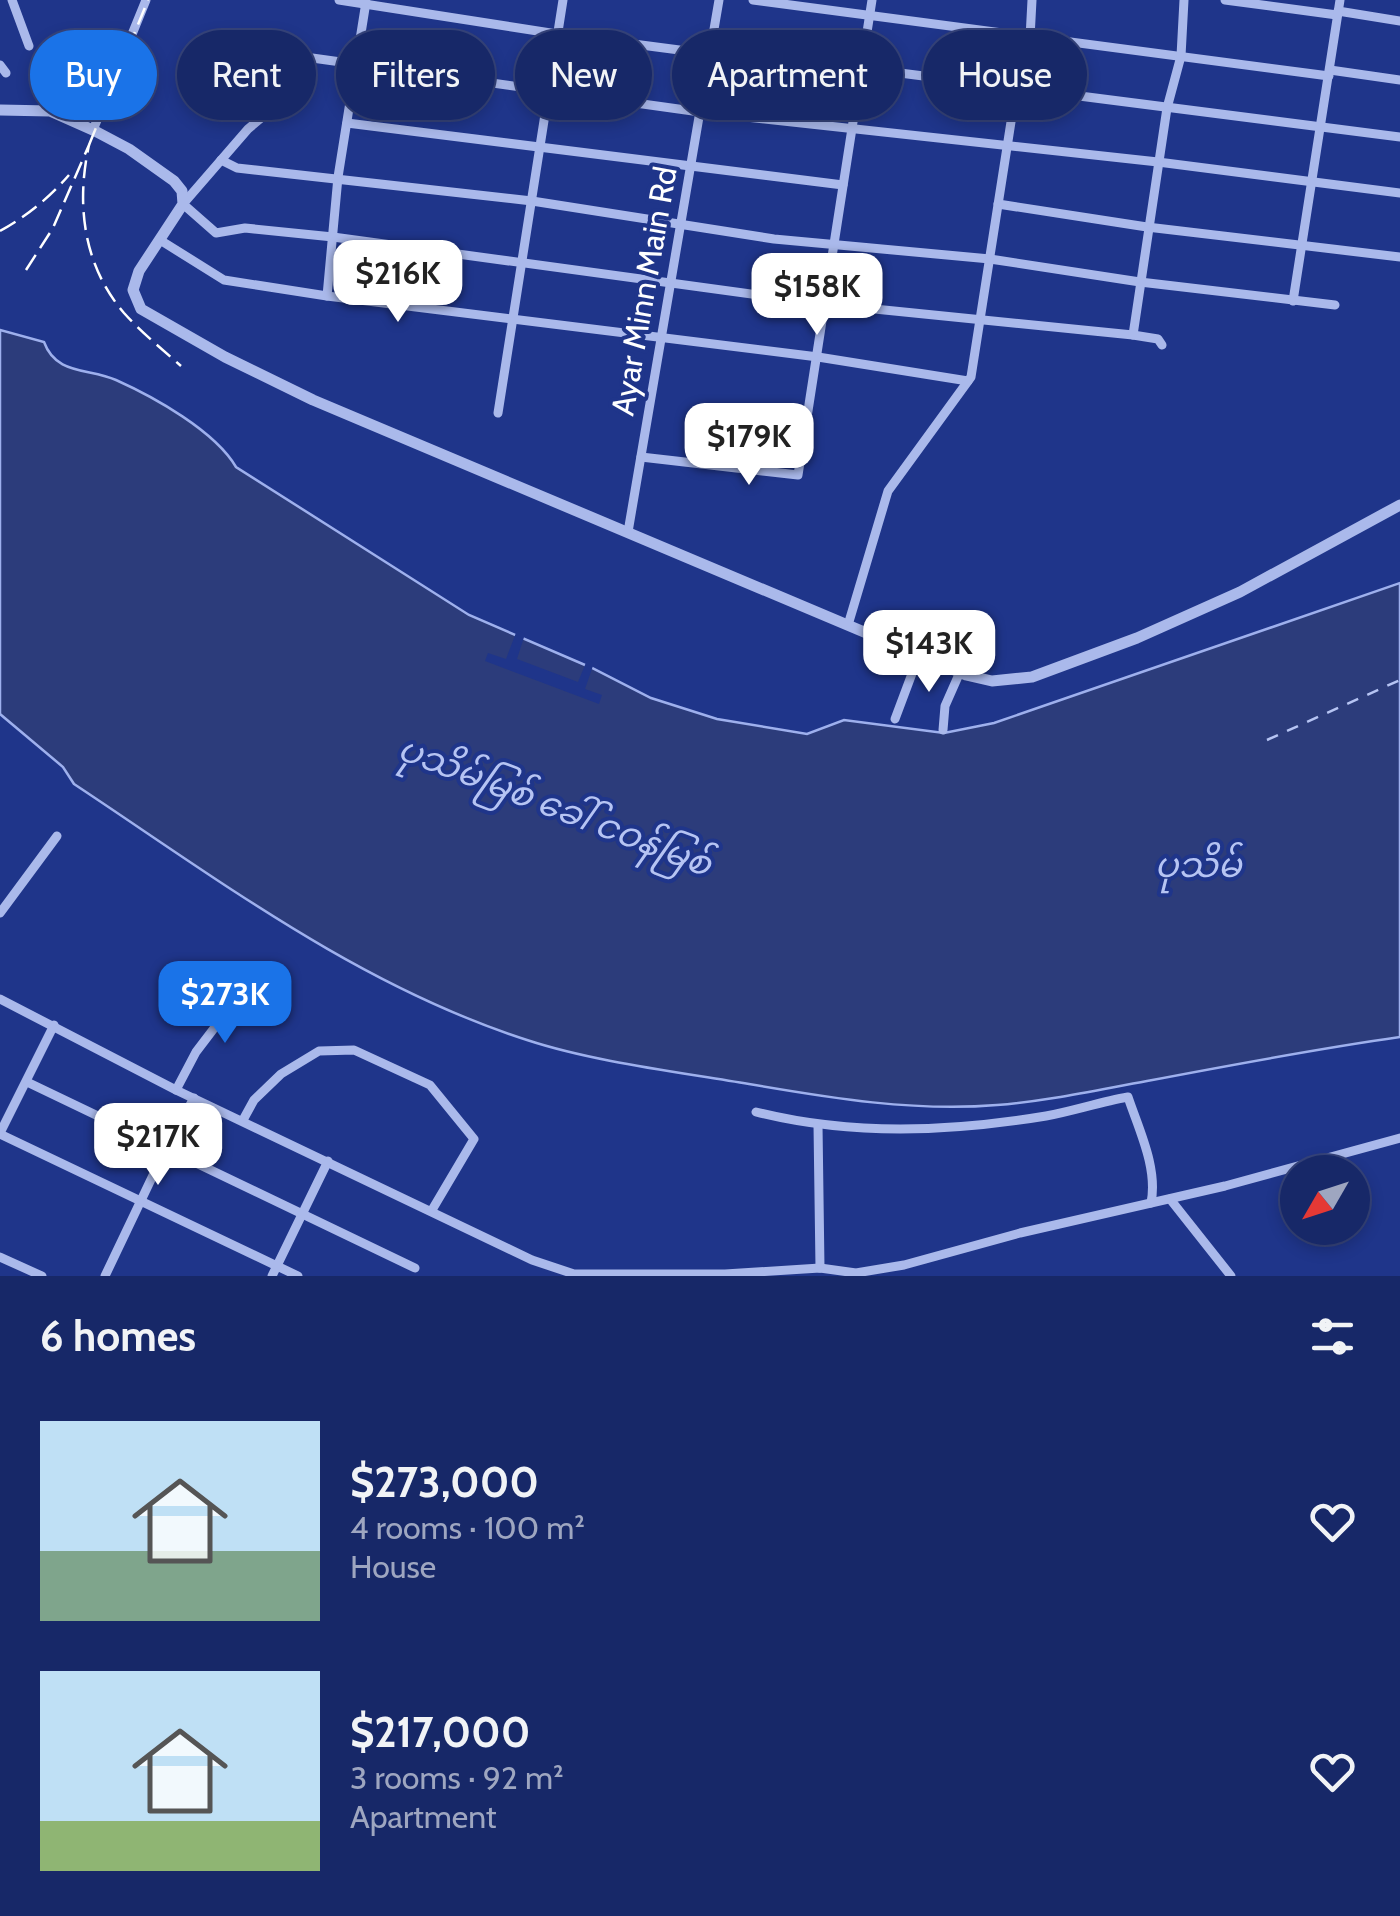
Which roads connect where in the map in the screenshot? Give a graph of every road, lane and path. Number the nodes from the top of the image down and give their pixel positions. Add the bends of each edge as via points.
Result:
1 (12, 0) edge
2 (146, 0) edge
3 (338, 0) edge
4 (562, 0) edge
5 (719, 0) edge
6 (753, 0) edge
7 (872, 0) edge
8 (1032, 0) edge
9 (1184, 0) edge
10 (1225, 0) edge
11 (366, 2) edge
12 (1338, 9) edge
13 (870, 15) junction
14 (1400, 21) edge
15 (361, 30) edge
16 (533, 30) edge
17 (558, 30) edge
18 (714, 30) edge
19 (867, 30) edge
20 (974, 30) edge
21 (1030, 30) edge
22 (1087, 45) edge
23 (29, 46) dead end
24 (1181, 56) junction
25 (336, 63) edge
26 (1330, 73) junction
27 (1400, 80) edge
28 (1087, 98) edge
29 (1167, 108) junction
30 (0, 110) edge
31 (346, 120) edge
32 (544, 120) edge
33 (699, 120) edge
34 (767, 120) edge
35 (852, 120) edge
36 (1011, 120) edge
37 (346, 123) junction
38 (1322, 126) junction
39 (93, 130) junction
40 (850, 130) junction
41 (1400, 137) edge
42 (1007, 146) junction
43 (540, 147) junction
44 (221, 160) junction
45 (1158, 162) junction
46 (690, 166) junction
47 (338, 177) junction
48 (1310, 182) junction
49 (843, 185) junction
50 (1400, 192) edge
51 (532, 202) junction
52 (183, 204) junction
53 (998, 204) junction
54 (680, 226) junction
55 (1147, 228) junction
56 (333, 236) junction
57 (160, 240) junction
58 (835, 245) junction
59 (1300, 246) junction
60 (1400, 257) edge
61 (990, 258) junction
62 (523, 261) junction
63 (670, 282) junction
64 (1140, 282) junction
65 (327, 296) junction
66 (1293, 301) junction
67 (826, 304) junction
68 (1334, 305) dead end
69 (514, 320) junction
70 (980, 321) junction
71 (1133, 335) junction
72 (661, 338) junction
73 (1162, 345) dead end
74 (818, 357) junction
75 (968, 381) junction
76 (498, 413) dead end
77 (640, 457) junction
78 (1400, 505) edge
79 (628, 532) junction
80 (848, 626) junction
81 (919, 655) junction
82 (960, 672) junction
83 (895, 719) dead end
84 (943, 730) dead end
85 (57, 836) dead end
86 (0, 913) edge
87 (247, 985) dead end
88 (0, 1000) edge
89 (54, 1025) junction
90 (26, 1082) junction
91 (176, 1090) junction
92 (194, 1098) junction
93 (756, 1112) dead end
94 (243, 1120) junction
95 (818, 1124) junction
96 (0, 1134) edge
97 (1400, 1138) edge
98 (166, 1148) junction
99 (328, 1161) junction
100 (1170, 1199) junction
101 (142, 1201) junction
102 (1151, 1204) junction
103 (432, 1210) junction
104 (302, 1214) junction
105 (0, 1257) edge
106 (416, 1268) dead end
107 (820, 1268) junction
108 (275, 1271) edge
109 (725, 1275) edge
110 (42, 1276) edge
111 (105, 1276) edge
112 (298, 1276) edge
113 (1231, 1276) edge

1 - 23 street
2 - 39 street
3 - 11 street
4 - 17 street
5 - 18 street, Ayar Minn Main Rd
6 - 13 street
7 - 13 street
8 - 21 street
9 - 24 street
10 - 12 street
11 - 15 street
11 - 16 street
12 - 14 street
12 - 26 street
13 - 19 street
13 - 20 street
22 - 24 street
24 - 26 street
24 - 29 street
25 - 44 street via 299,61 279,103
26 - 27 street
26 - 38 street
28 - 29 street
29 - 38 street
29 - 45 street
30 - 39 street via 50,111
31 - 37 street
32 - 43 street
33 - 46 street, Ayar Minn Main Rd
34 - 40 street
35 - 40 street
36 - 42 street
37 - 43 street
37 - 47 street
38 - 41 street
38 - 48 street
39 - 52 street via 174,181
40 - 42 street
40 - 49 street
42 - 45 street
42 - 53 street
43 - 46 street
43 - 51 street
44 - 47 street via 238,168
44 - 52 street
45 - 48 street
45 - 55 street
46 - 49 street
46 - 54 street, Ayar Minn Main Rd
47 - 51 street
47 - 56 street
48 - 50 street
48 - 59 street
49 - 58 street
51 - 54 street
51 - 62 street
52 - 56 street via 216,233 245,228
52 - 57 street
53 - 55 street
53 - 61 street
54 - 58 street
54 - 63 street, Ayar Minn Main Rd
55 - 59 street
55 - 64 street
56 - 62 street
56 - 65 street
57 - 65 street via 224,280
57 - 79 street via 132,290 141,309 313,400
58 - 61 street
58 - 67 street
59 - 60 street
59 - 66 street
61 - 64 street
61 - 70 street
62 - 63 street
62 - 69 street
63 - 67 street
63 - 72 street, Ayar Minn Main Rd
64 - 66 street
64 - 71 street
65 - 69 street
66 - 68 street
67 - 70 street
67 - 74 street
69 - 72 street
69 - 76 street
70 - 71 street
70 - 75 street
71 - 73 street
72 - 74 street
72 - 77 street, Ayar Minn Main Rd
74 - 75 street
74 - 77 street via 798,475
75 - 80 street via 888,491
77 - 79 street, Ayar Minn Main Rd
78 - 82 street via 1240,592 1137,638 1032,677 992,681
79 - 80 street
80 - 81 street
81 - 82 street
81 - 83 street
82 - 84 street
85 - 86 street
87 - 91 street
88 - 89 street
89 - 90 street
89 - 91 street
90 - 96 street
90 - 98 street
91 - 92 street
92 - 94 street
92 - 98 street
93 - 95 street
94 - 99 street
94 - 103 street via 280,1074 319,1051 354,1050 430,1085 474,1139
95 - 102 street via 910,1132 1128,1097 1153,1183
95 - 107 street
96 - 101 street
97 - 100 street
98 - 101 street
98 - 104 street
99 - 103 street
99 - 104 street
100 - 102 street
100 - 113 street
101 - 108 street
101 - 111 street
102 - 107 street via 904,1265 856,1273
103 - 109 street via 558,1271
104 - 106 street
104 - 108 street
105 - 110 street
107 - 109 street
108 - 112 street

